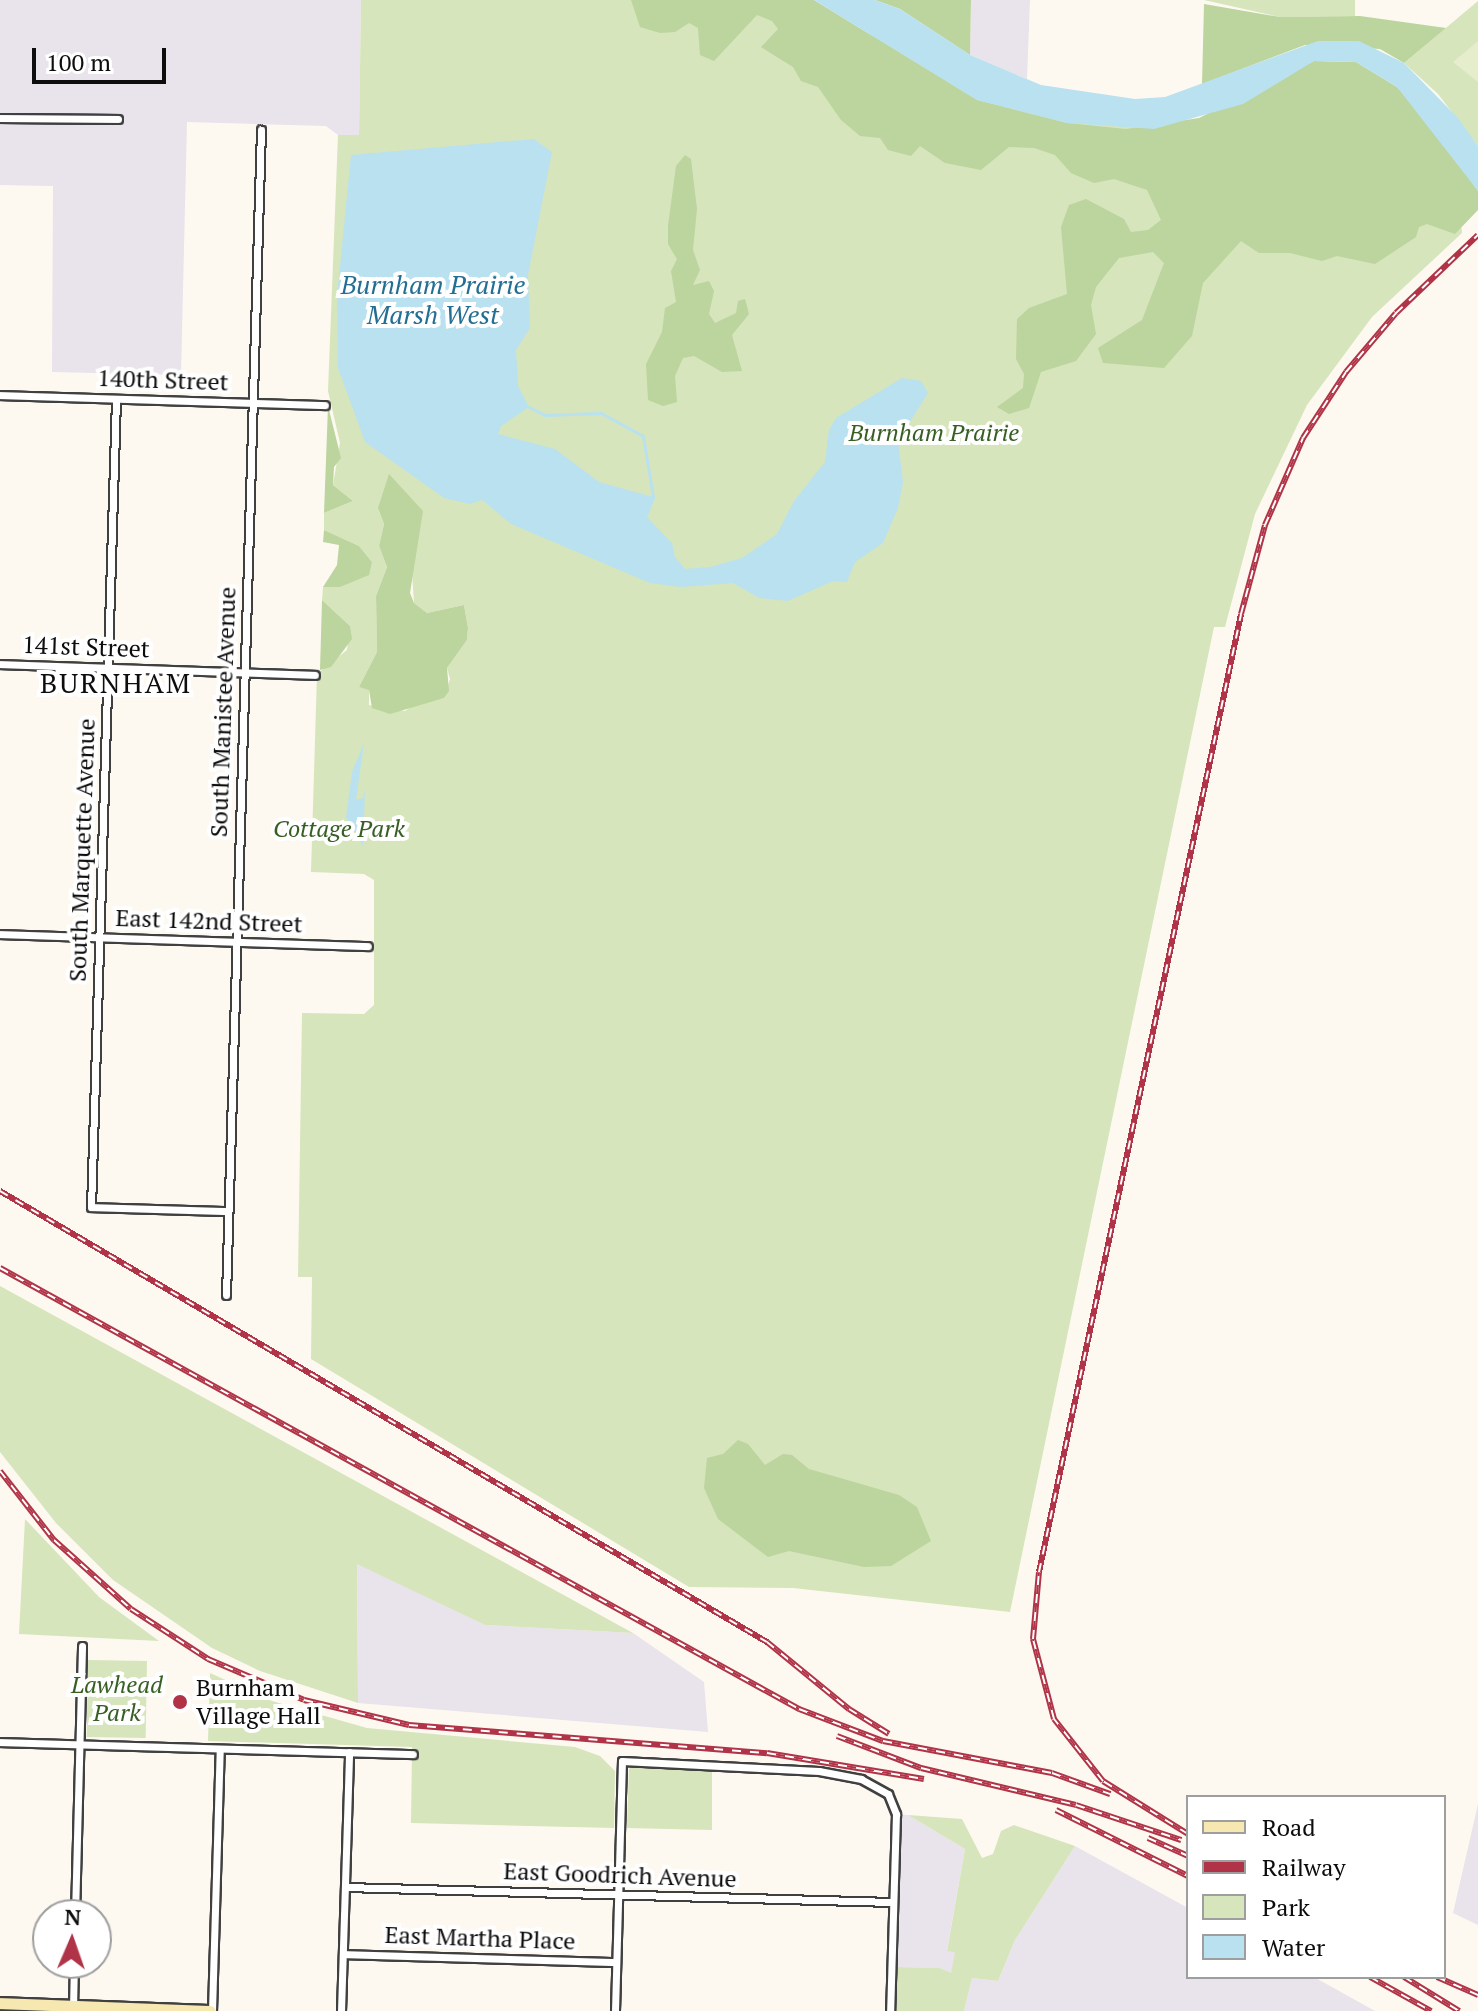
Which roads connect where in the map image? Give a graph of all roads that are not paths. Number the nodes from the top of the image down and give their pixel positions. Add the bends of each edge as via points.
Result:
1 (0, 118) edge
2 (118, 119) dead end
3 (261, 130) dead end
4 (0, 395) edge
5 (116, 399) junction
6 (253, 403) junction
7 (325, 405) dead end
8 (0, 664) edge
9 (107, 668) junction
10 (244, 673) junction
11 (315, 675) dead end
12 (0, 934) edge
13 (99, 938) junction
14 (236, 942) junction
15 (368, 946) dead end
16 (228, 1211) junction
17 (226, 1295) dead end
18 (82, 1646) dead end
19 (0, 1742) edge
20 (80, 1744) junction
21 (220, 1749) junction
22 (349, 1752) junction
23 (413, 1754) dead end
24 (345, 1887) junction
25 (618, 1895) junction
26 (75, 1899) edge
27 (893, 1902) junction
28 (343, 1954) junction
29 (616, 1962) junction
30 (74, 1979) edge
31 (0, 2003) edge
32 (73, 2008) edge
33 (211, 2011) edge
34 (341, 2011) edge
35 (615, 2011) edge
36 (890, 2011) edge

1 - 2 street
3 - 6 street, South Manistee Avenue
4 - 5 street, 140th Street
5 - 6 street, 140th Street
5 - 9 street, South Marquette Avenue
6 - 7 street, 140th Street
6 - 10 street, South Manistee Avenue
8 - 9 street, 141st Street
9 - 10 street, 141st Street
9 - 13 street, South Marquette Avenue
10 - 11 street, 141st Street
10 - 14 street, South Manistee Avenue
12 - 13 street, East 142nd Street
13 - 14 street, East 142nd Street
13 - 16 street, South Marquette Avenue via 91,1207
14 - 15 street, East 142nd Street
14 - 16 street, South Manistee Avenue
16 - 17 street, South Manistee Avenue
18 - 20 street
19 - 20 street
20 - 21 street
20 - 26 street
21 - 22 street
21 - 33 street
22 - 23 street
22 - 24 street
24 - 25 street, East Goodrich Avenue
24 - 28 street
25 - 27 street, East Goodrich Avenue
25 - 27 street via 622,1761 759,1767 861,1779 888,1794 896,1814
25 - 29 street
27 - 36 street
28 - 29 street, East Martha Place
28 - 34 street
29 - 35 street
30 - 32 street
31 - 32 street
32 - 33 street

